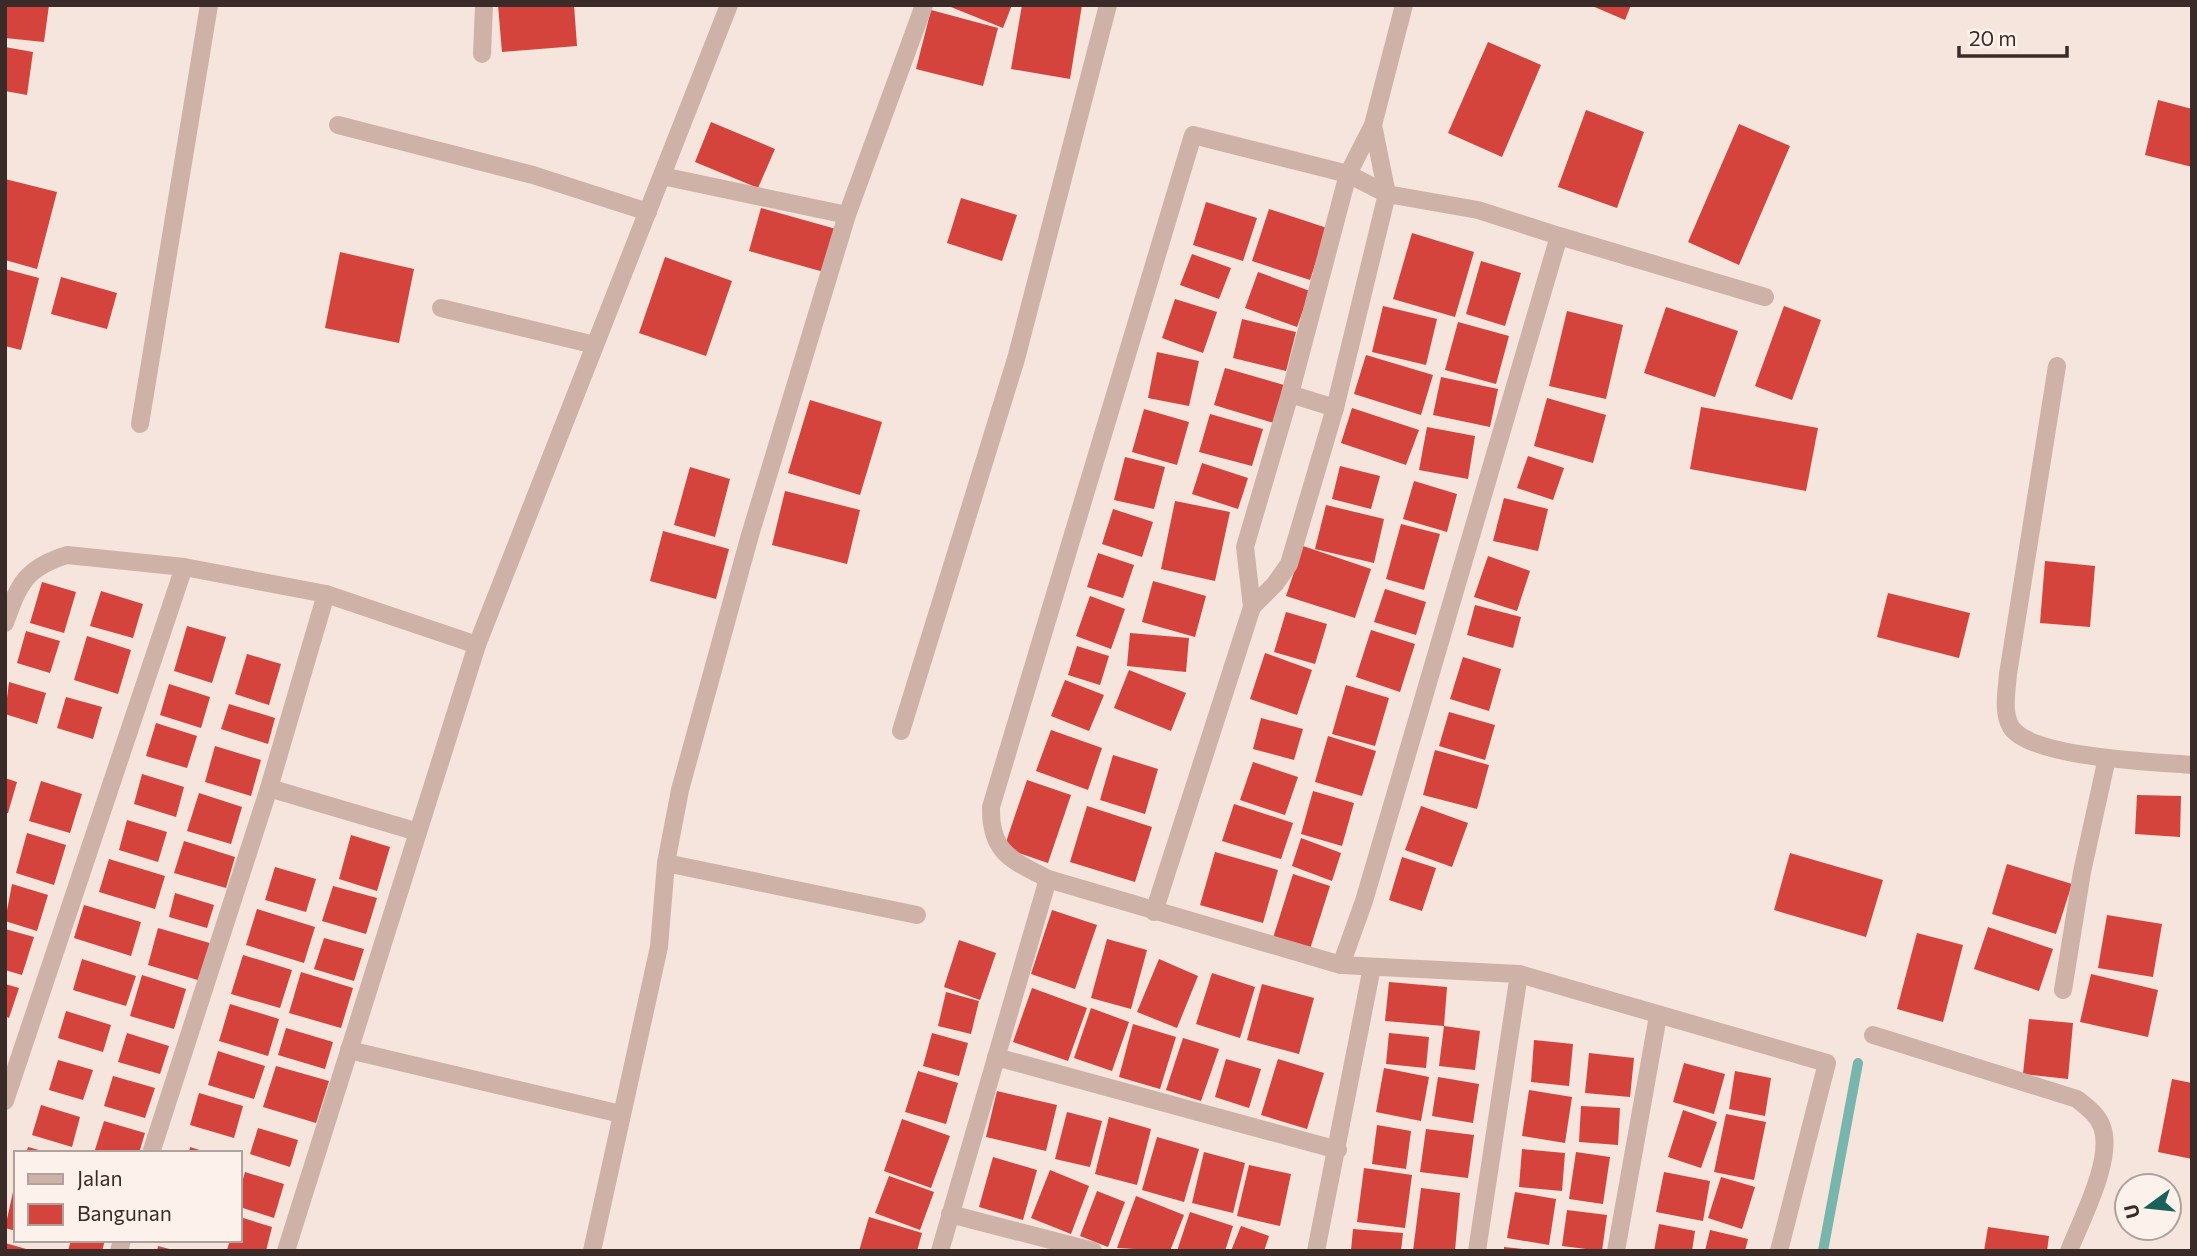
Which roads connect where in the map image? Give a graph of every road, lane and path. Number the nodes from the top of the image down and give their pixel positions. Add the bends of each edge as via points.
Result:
1 (209, 5) edge
2 (484, 5) edge
3 (729, 5) edge
4 (924, 5) edge
5 (1108, 5) edge
6 (1404, 5) edge
7 (482, 54) dead end
8 (338, 125) dead end
9 (1373, 125) junction
10 (1348, 174) junction
11 (662, 176) junction
12 (1387, 194) junction
13 (648, 212) junction
14 (847, 215) junction
15 (1559, 236) junction
16 (1765, 297) dead end
17 (441, 308) dead end
18 (596, 345) junction
19 (2057, 366) dead end
20 (1290, 394) junction
21 (1335, 408) junction
22 (140, 424) dead end
23 (184, 567) junction
24 (326, 594) junction
25 (1252, 607) junction
26 (5, 622) edge
27 (477, 645) junction
28 (901, 731) dead end
29 (2107, 758) junction
30 (2192, 765) edge
31 (269, 788) junction
32 (418, 832) junction
33 (666, 863) junction
34 (1048, 879) junction
35 (1154, 912) junction
36 (917, 915) dead end
37 (1341, 965) junction
38 (1372, 967) junction
39 (1519, 974) junction
40 (2063, 990) dead end
41 (1658, 1016) junction
42 (1873, 1035) dead end
43 (349, 1051) junction
44 (996, 1057) junction
45 (5, 1101) edge
46 (621, 1114) junction
47 (1338, 1150) junction
48 (152, 1151) edge
49 (950, 1214) junction
50 (286, 1251) edge
51 (592, 1251) edge
52 (940, 1251) edge
53 (1093, 1251) edge
54 (1316, 1251) edge
55 (1477, 1251) edge
56 (1616, 1251) edge
57 (1779, 1251) edge
58 (2070, 1251) edge

1 - 22 street
2 - 7 street
3 - 11 street
4 - 14 street
5 - 28 street via 1016,359
6 - 9 street
8 - 13 street via 533,175
9 - 10 street
9 - 12 street
10 - 12 street
10 - 20 street
10 - 34 street via 1193,135 991,807 997,844 1010,859
11 - 13 street
11 - 14 street
12 - 15 street via 1478,210
12 - 21 street
13 - 18 street
14 - 33 street via 750,535 680,790
15 - 16 street
15 - 37 street via 1368,887
17 - 18 street
18 - 27 street
19 - 29 street via 2006,709 2010,725 2036,744
20 - 21 street
20 - 25 street via 1245,547
21 - 25 street via 1289,564
23 - 24 street
23 - 26 street via 67,555 20,581
23 - 45 street
24 - 27 street
24 - 31 street
25 - 35 street
27 - 32 street
29 - 30 street
29 - 40 street
31 - 32 street
31 - 48 street
32 - 43 street
33 - 36 street
33 - 46 street via 659,947
34 - 35 street
34 - 44 street
35 - 37 street
37 - 38 street
38 - 39 street
38 - 47 street
39 - 41 street
39 - 55 street
41 - 56 street
41 - 57 street via 1827,1063
42 - 58 street via 2077,1099 2094,1114 2103,1127 2105,1149
43 - 46 street
43 - 50 street
44 - 47 street
44 - 49 street
46 - 51 street
47 - 54 street
49 - 52 street
49 - 53 street

